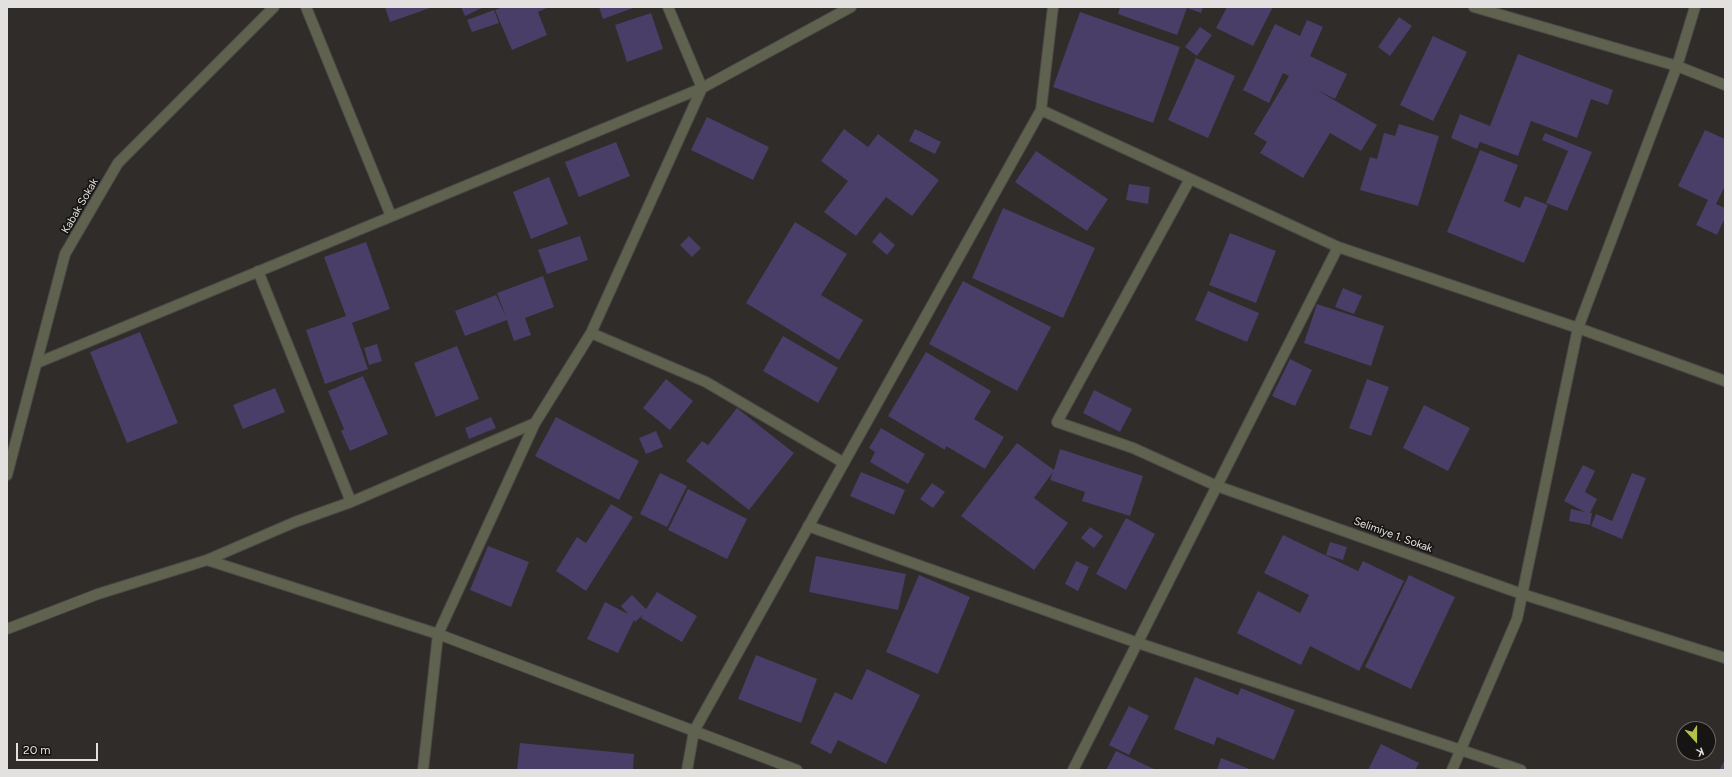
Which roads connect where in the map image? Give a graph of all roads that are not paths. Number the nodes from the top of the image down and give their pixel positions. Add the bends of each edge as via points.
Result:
1 (274, 7) edge
2 (306, 7) edge
3 (668, 7) edge
4 (851, 7) edge
5 (1053, 7) edge
6 (1474, 7) edge
7 (1695, 7) edge
8 (1677, 66) junction
9 (1725, 85) edge
10 (702, 88) junction
11 (1041, 110) junction
12 (1190, 179) junction
13 (391, 216) junction
14 (1338, 247) junction
15 (258, 271) junction
16 (1578, 328) junction
17 (591, 333) junction
18 (37, 363) junction
19 (1725, 380) edge
20 (535, 423) junction
21 (844, 462) junction
22 (7, 475) edge
23 (1217, 486) junction
24 (351, 502) junction
25 (808, 526) junction
26 (207, 560) junction
27 (1522, 594) junction
28 (7, 629) edge
29 (438, 634) junction
30 (1138, 643) junction
31 (1725, 658) edge
32 (694, 731) junction
33 (1460, 750) junction
34 (423, 770) edge
35 (687, 770) edge
36 (797, 770) edge
37 (1073, 770) edge
38 (1452, 770) edge
39 (1522, 770) edge

1 - 18 street, Kabak Sokak via 118,163 65,254
2 - 13 street
3 - 10 street
4 - 10 street
5 - 11 street
6 - 8 street
7 - 8 street
8 - 9 street
8 - 16 street
10 - 13 street
10 - 17 street
11 - 12 street
11 - 21 street
12 - 14 street
12 - 23 street, Selimiye 1. Sokak via 1057,422 1133,448
13 - 15 street
14 - 16 street
14 - 23 street
15 - 18 street
15 - 24 street
16 - 19 street
16 - 27 street
17 - 20 street
17 - 21 street via 706,382
18 - 22 street, Kabak Sokak
20 - 24 street
20 - 29 street
21 - 25 street
23 - 27 street, Selimiye 1. Sokak
23 - 30 street
24 - 26 street via 295,522
25 - 30 street
25 - 32 street
26 - 28 street via 98,594
26 - 29 street
27 - 31 street, Selimiye 1. Sokak
27 - 33 street via 1517,619
29 - 32 street
29 - 34 street
30 - 33 street
30 - 37 street
32 - 35 street
32 - 36 street
33 - 38 street
33 - 39 street

